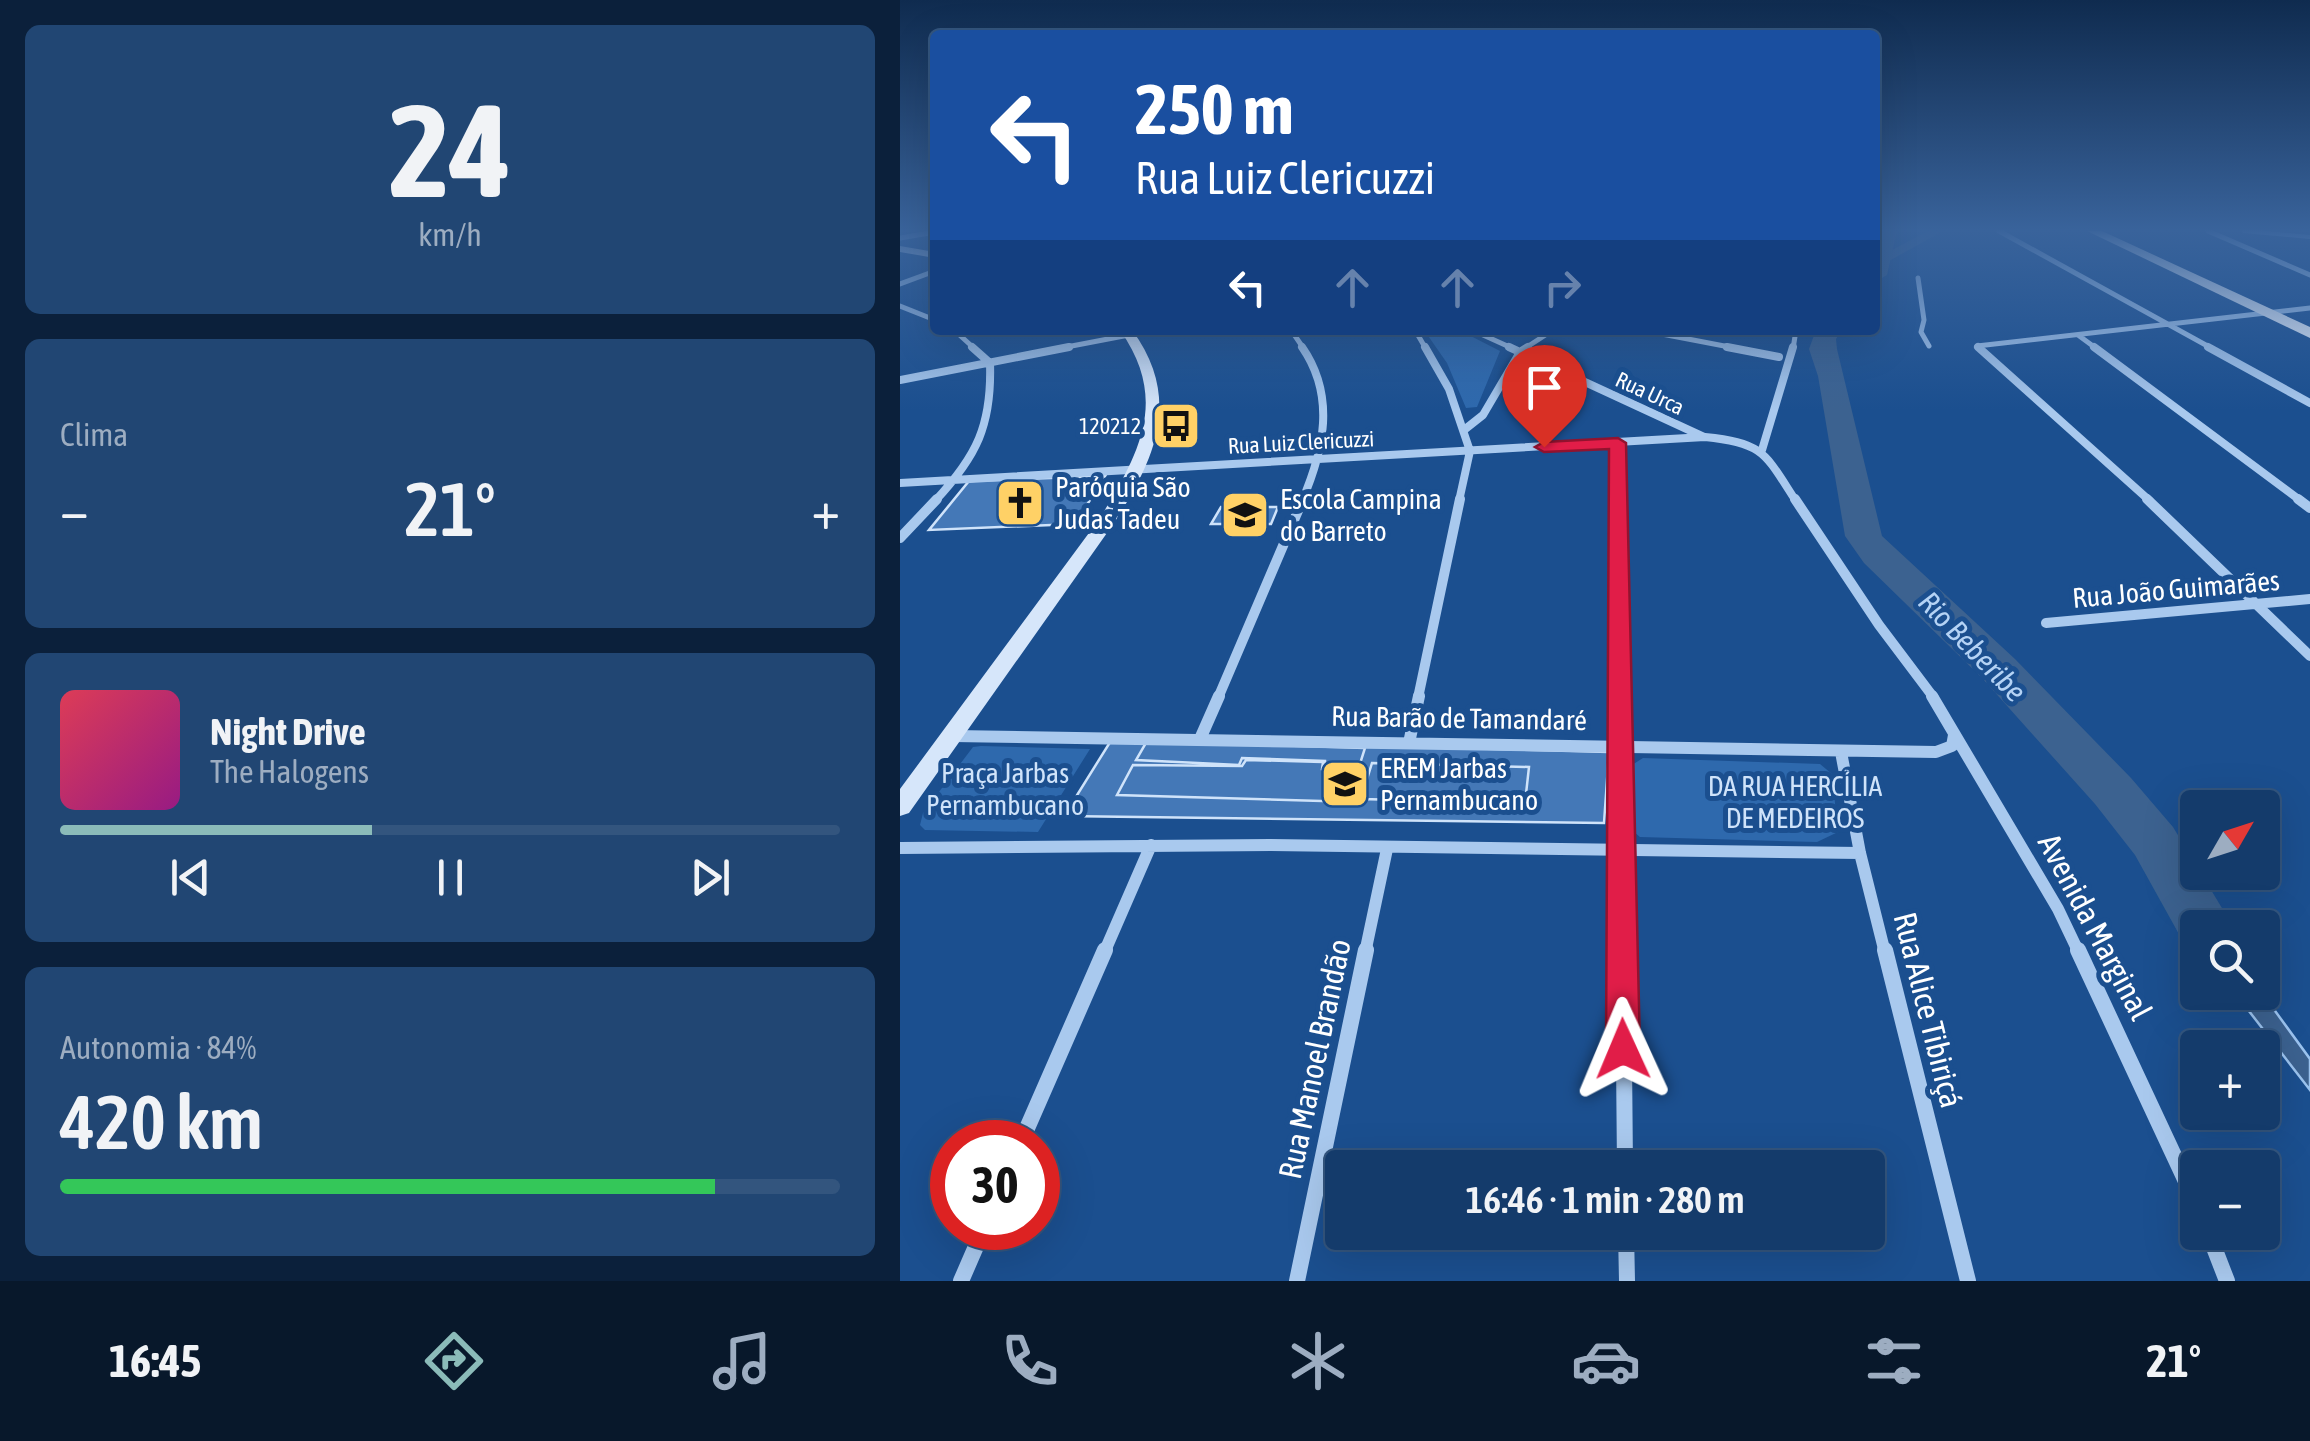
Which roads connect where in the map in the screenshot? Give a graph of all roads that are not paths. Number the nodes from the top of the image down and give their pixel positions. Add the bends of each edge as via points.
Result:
1 (1920, 291) edge
2 (2109, 291) edge
3 (2232, 291) edge
4 (2236, 291) edge
5 (900, 306) edge
6 (2310, 308) edge
7 (2275, 312) junction
8 (930, 318) edge
9 (2169, 324) junction
10 (2310, 325) edge
11 (2310, 333) edge
12 (959, 335) edge
13 (1115, 335) edge
14 (1130, 335) edge
15 (1294, 335) edge
16 (1419, 335) edge
17 (1483, 335) edge
18 (1546, 335) edge
19 (1667, 335) edge
20 (1795, 335) edge
21 (2077, 335) junction
22 (1929, 346) dead end
23 (1520, 352) junction
24 (1779, 357) dead end
25 (990, 363) junction
26 (900, 380) edge
27 (2310, 403) edge
28 (1464, 430) junction
29 (1705, 437) junction
30 (1618, 443) junction
31 (1762, 450) junction
32 (1470, 451) junction
33 (1321, 458) junction
34 (1138, 470) junction
35 (953, 480) junction
36 (900, 483) edge
37 (2310, 508) edge
38 (900, 538) edge
39 (2310, 599) edge
40 (2254, 604) junction
41 (2046, 623) dead end
42 (2310, 656) edge
43 (1954, 735) junction
44 (952, 736) junction
45 (1200, 739) junction
46 (1409, 743) junction
47 (1622, 745) junction
48 (1841, 752) junction
49 (900, 807) edge
50 (1151, 845) junction
51 (900, 848) edge
52 (1388, 849) junction
53 (1620, 852) junction
54 (1860, 852) junction
55 (1031, 1120) edge
56 (1625, 1150) edge
57 (2180, 1163) edge
58 (974, 1250) edge
59 (1626, 1250) edge
60 (2215, 1250) edge
61 (960, 1281) edge
62 (1297, 1281) edge
63 (1627, 1281) edge
64 (1968, 1281) edge
65 (2227, 1281) edge

1 - 22 street via 1921,332
2 - 9 street
3 - 7 main road
4 - 7 main road
5 - 8 street
6 - 7 street
7 - 9 street
7 - 10 main road
7 - 11 main road
9 - 21 street
9 - 27 street
12 - 25 street
13 - 25 street
14 - 34 street via 1152,379 1155,405
15 - 33 street via 1323,394
16 - 28 street
17 - 23 street, Rua Urca
18 - 23 street
19 - 24 street
20 - 31 street
21 - 37 street
21 - 40 street via 1979,344
23 - 28 street via 1483,414
23 - 29 street, Rua Urca
25 - 26 street
25 - 35 street via 991,408 979,442
28 - 32 street
29 - 30 street, Rua Luiz Clericuzzi
29 - 31 street
30 - 32 street, Rua Luiz Clericuzzi
30 - 47 street
31 - 43 street
32 - 33 street, Rua Luiz Clericuzzi
32 - 46 street
33 - 34 street, Rua Luiz Clericuzzi
33 - 45 street
34 - 35 street, Rua Luiz Clericuzzi
34 - 44 street
35 - 36 street, Rua Luiz Clericuzzi
35 - 38 street
39 - 40 street, Rua João Guimarães
40 - 41 street, Rua João Guimarães
40 - 42 street
43 - 48 street, Rua Barão de Tamandaré via 1955,743 1936,752
43 - 57 street, Avenida Marginal via 2058,908
44 - 45 street, Rua Barão de Tamandaré
44 - 49 street
45 - 46 street, Rua Barão de Tamandaré
46 - 47 street, Rua Barão de Tamandaré
47 - 48 street, Rua Barão de Tamandaré
47 - 53 street
48 - 54 street, Rua Alice Tibiriçá
50 - 51 street
50 - 52 street
50 - 55 street
52 - 53 street
52 - 62 street, Rua Manoel Brandão
53 - 54 street
53 - 56 street
54 - 64 street, Rua Alice Tibiriçá
58 - 61 street
59 - 63 street
60 - 65 street

